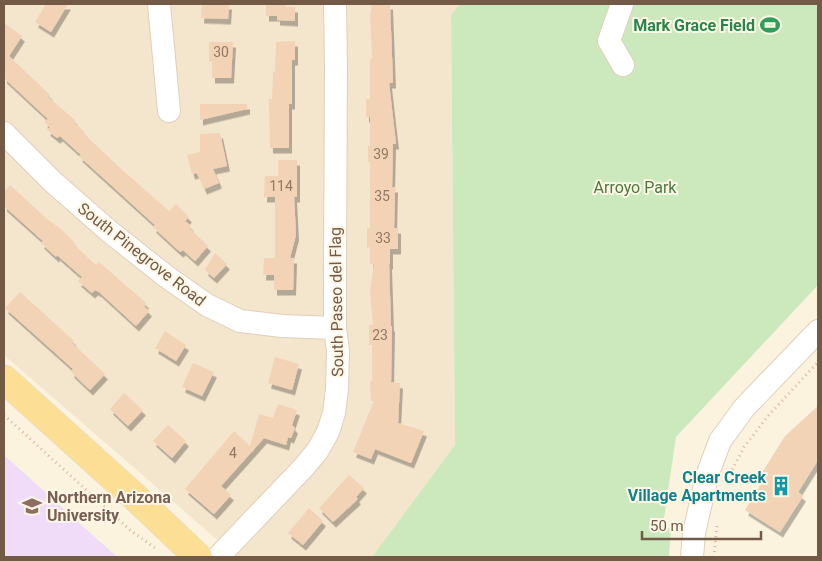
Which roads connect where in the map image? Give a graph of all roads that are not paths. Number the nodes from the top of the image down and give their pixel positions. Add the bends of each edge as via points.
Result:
1 (159, 4) edge
2 (335, 4) edge
3 (622, 4) edge
4 (623, 65) dead end
5 (169, 111) dead end
6 (4, 133) edge
7 (335, 328) junction
8 (818, 331) edge
9 (4, 379) edge
10 (198, 557) edge
11 (218, 557) edge
12 (692, 557) edge

1 - 5 street
2 - 7 street, South Paseo del Flag
3 - 4 street via 609,41
6 - 7 street, South Pinegrove Road via 110,232 207,306 240,320
7 - 11 street, South Paseo del Flag via 337,389 328,432 304,467
8 - 12 street via 744,408 720,441 707,476
9 - 10 main road

